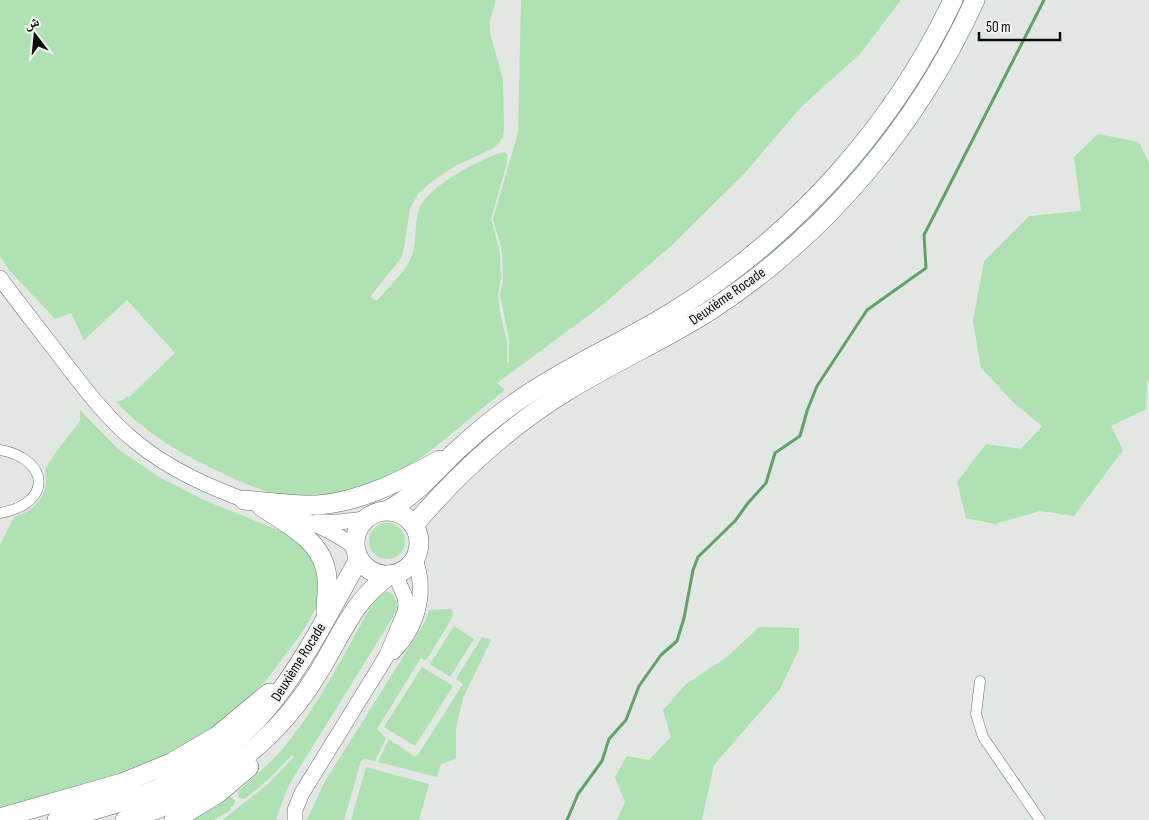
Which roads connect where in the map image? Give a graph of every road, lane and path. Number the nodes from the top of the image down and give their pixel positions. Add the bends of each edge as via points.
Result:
1 (953, 0) edge
2 (975, 0) edge
3 (1, 282) edge
4 (460, 448) junction
5 (0, 450) edge
6 (244, 500) junction
7 (262, 507) junction
8 (388, 510) junction
9 (0, 513) edge
10 (365, 519) junction
11 (311, 521) junction
12 (414, 525) junction
13 (357, 553) junction
14 (415, 559) junction
15 (392, 575) junction
16 (326, 618) junction
17 (386, 658) junction
18 (289, 681) junction
19 (980, 682) dead end
20 (274, 729) junction
21 (292, 817) edge
22 (0, 818) edge
23 (57, 820) edge
24 (126, 820) edge
25 (174, 820) edge
26 (1040, 820) edge

1 - 4 highway, Deuxième Rocade via 915,70 880,122 840,171 774,238 672,312 538,387
2 - 12 highway, Deuxième Rocade via 936,74 900,128 859,180 814,227 765,270 712,309 568,390 519,423 463,471
3 - 6 street via 106,415 121,429 168,465
4 - 6 highway via 373,492 342,501 305,505
4 - 8 highway, Deuxième Rocade via 415,492
5 - 9 street via 15,454 31,465 38,476 39,486 35,496 25,505
6 - 7 street
7 - 11 street
7 - 16 highway via 310,540 321,555 327,572
8 - 10 highway via 375,512
8 - 12 highway via 400,513
10 - 11 street
10 - 13 highway via 355,535
11 - 13 street via 333,532
12 - 14 highway via 420,542
13 - 15 highway via 371,571
13 - 16 highway, Deuxième Rocade
14 - 15 highway via 406,569
14 - 17 street via 421,584 418,610 400,644
15 - 17 street via 406,605
15 - 20 highway, Deuxième Rocade via 378,583 361,600 318,674
16 - 18 highway, Deuxième Rocade
17 - 21 street via 314,772
18 - 22 highway via 265,696 217,736 171,763 122,783
18 - 23 highway, Deuxième Rocade via 240,738 200,768 155,790
19 - 26 street via 976,714 983,737
20 - 24 highway, Deuxième Rocade via 240,760 201,787
20 - 25 highway via 264,751 238,778

